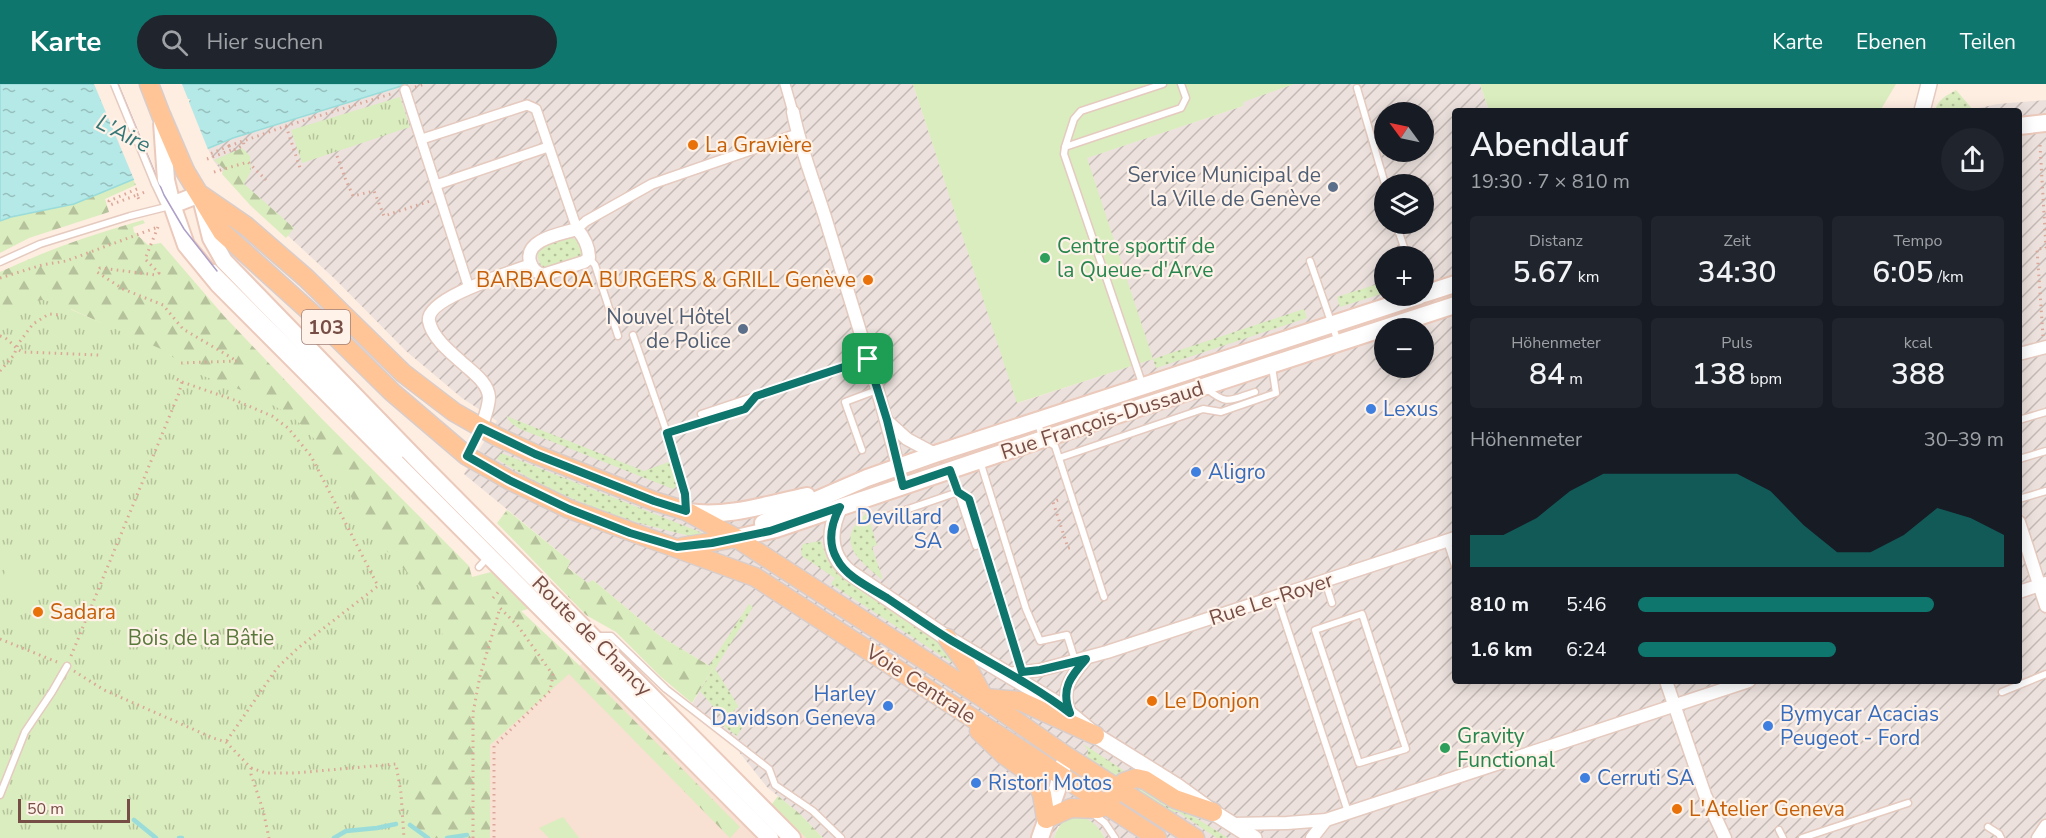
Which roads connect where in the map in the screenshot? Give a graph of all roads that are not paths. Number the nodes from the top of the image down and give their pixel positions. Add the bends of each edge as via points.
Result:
1 (114, 84) edge
2 (149, 84) edge
3 (785, 84) edge
4 (1163, 84) edge
5 (1182, 84) edge
6 (1929, 84) edge
7 (1357, 88) dead end
8 (405, 90) road end
9 (1924, 108) edge
10 (793, 112) joint
11 (161, 115) junction
12 (2046, 123) edge
13 (2022, 126) edge
14 (797, 134) junction
15 (422, 138) junction
16 (549, 147) junction
17 (1065, 147) junction
18 (1382, 174) edge
19 (161, 182) junction
20 (436, 185) junction
21 (200, 194) junction
22 (169, 206) junction
23 (577, 229) junction
24 (184, 238) junction
25 (589, 258) junction
26 (1310, 261) dead end
27 (0, 262) edge
28 (531, 266) junction
29 (1452, 285) edge
30 (469, 288) junction
31 (1434, 291) edge
32 (1386, 306) edge
33 (1423, 306) edge
34 (1452, 306) edge
35 (1425, 314) junction
36 (1413, 318) edge
37 (1332, 324) junction
38 (1374, 331) edge
39 (618, 336) dead end
40 (633, 336) dead end
41 (1338, 342) junction
42 (2045, 347) edge
43 (2022, 353) edge
44 (868, 359) junction
45 (1272, 364) junction
46 (1143, 386) junction
47 (1204, 386) junction
48 (878, 390) junction
49 (1255, 392) dead end
50 (756, 396) junction
51 (2046, 412) edge
52 (701, 414) dead end
53 (2022, 419) edge
54 (887, 420) junction
55 (1037, 421) junction
56 (481, 428) junction
57 (667, 433) junction
58 (1043, 439) junction
59 (862, 450) dead end
60 (2046, 451) edge
61 (935, 454) junction
62 (467, 456) junction
63 (402, 457) dead end
64 (1059, 458) junction
65 (2022, 458) edge
66 (980, 460) junction
67 (899, 467) junction
68 (950, 470) junction
69 (903, 486) junction
70 (840, 490) junction
71 (2046, 491) edge
72 (958, 492) junction
73 (2022, 498) edge
74 (686, 511) junction
75 (838, 512) junction
76 (882, 518) dead end
77 (2022, 530) edge
78 (743, 539) junction
79 (1451, 539) edge
80 (976, 546) dead end
81 (677, 547) junction
82 (755, 577) junction
83 (1325, 581) junction
84 (2043, 584) edge
85 (2022, 591) edge
86 (1104, 597) dead end
87 (1277, 597) junction
88 (1332, 603) dead end
89 (2046, 606) edge
90 (1315, 630) joint
91 (592, 636) junction
92 (947, 638) junction
93 (1081, 660) junction
94 (67, 666) road end
95 (1015, 673) junction
96 (2046, 674) edge
97 (1667, 684) edge
98 (1740, 684) edge
99 (2022, 684) edge
100 (2022, 684) edge
101 (2002, 692) dead end
102 (984, 698) junction
103 (949, 701) junction
104 (1674, 705) junction
105 (1070, 713) junction
106 (1095, 735) junction
107 (697, 753) dead end
108 (1062, 753) junction
109 (1062, 776) junction
110 (1117, 789) junction
111 (0, 795) edge
112 (1908, 803) dead end
113 (1107, 805) junction
114 (1078, 807) junction
115 (1213, 812) junction
116 (1348, 812) junction
117 (1046, 819) junction
118 (1326, 820) junction
119 (1230, 824) junction
120 (2046, 826) edge
121 (1988, 827) dead end
122 (1779, 830) dead end
123 (1115, 837) edge
124 (770, 838) edge
125 (781, 838) edge
126 (792, 838) edge
127 (842, 838) edge
128 (1040, 838) edge
129 (1157, 838) edge
130 (1195, 838) edge
131 (1254, 838) edge
132 (1312, 838) edge
133 (1725, 838) edge
134 (1784, 838) edge
135 (1802, 838) edge
136 (2001, 838) edge
137 (2038, 838) edge

1 - 19 lane, bridge
2 - 11 main road, 103
3 - 10 street
4 - 17 lane via 1081,111 1074,119
5 - 17 lane via 1186,98 1181,108
6 - 9 street
7 - 18 lane
8 - 15 street
10 - 14 street
11 - 19 main road, bridge
11 - 21 main road, 103, bridge via 185,171
12 - 13 main road
14 - 23 street via 652,184
14 - 44 street
15 - 16 street via 527,105 536,109
15 - 20 street
16 - 20 street
16 - 23 street
17 - 46 lane via 1064,154
19 - 22 main road
20 - 30 street
21 - 22 main road
21 - 56 main road, Voie Centrale via 235,216 306,278 420,388
21 - 62 main road, 103 via 222,232 401,400
21 - 91 main road, Route de Chancy via 211,238 224,261
22 - 24 main road
22 - 27 lane via 40,244
23 - 25 street
23 - 28 street via 538,242 528,254
24 - 63 lane
24 - 124 main road via 218,284
25 - 28 street via 543,275
25 - 39 lane via 595,265
26 - 37 lane
28 - 30 street
29 - 31 main road, Rue François-Dussaud
30 - 56 street via 437,306 429,321 438,338 486,388 489,397
32 - 37 main road, Rue François-Dussaud
33 - 35 lane
34 - 35 main road, Rue François-Dussaud
35 - 36 main road, Rue François-Dussaud
37 - 41 lane
37 - 46 main road, Rue François-Dussaud
38 - 41 main road, Rue François-Dussaud
40 - 57 lane
41 - 45 main road, Rue François-Dussaud
42 - 43 street
44 - 48 street
44 - 50 lane
45 - 47 main road, Rue François-Dussaud
45 - 64 lane via 1276,393 1221,412 1203,409
46 - 55 main road, Rue François-Dussaud
47 - 49 lane via 1228,401
47 - 58 main road, Rue François-Dussaud
48 - 54 street
48 - 59 lane via 845,402
50 - 52 lane
50 - 57 lane via 745,409
51 - 53 lane
54 - 61 street via 907,439
54 - 67 street
55 - 58 lane
55 - 61 main road, Rue François-Dussaud
56 - 62 main road
56 - 74 main road, Voie Centrale via 535,454
57 - 74 lane via 685,494
58 - 64 lane via 1055,446
58 - 66 main road, Rue François-Dussaud
60 - 65 lane
61 - 67 main road, Rue François-Dussaud
62 - 81 main road, Voie Centrale / 103 via 629,536
64 - 86 lane
66 - 68 main road, Rue François-Dussaud
66 - 93 lane via 1026,609 1040,641 1067,635
67 - 69 street
67 - 70 main road, Rue François-Dussaud
68 - 69 main road, Rue François-Dussaud
68 - 72 lane
69 - 75 main road, Rue François-Dussaud
70 - 74 main road, Rue François-Dussaud via 735,512
70 - 78 main road, Rue François-Dussaud via 763,523
71 - 73 lane
72 - 76 lane
72 - 80 lane
72 - 95 lane via 969,499
74 - 78 main road, Voie Centrale
75 - 78 main road, Rue François-Dussaud
75 - 92 street via 831,544 841,565
77 - 84 street
78 - 81 main road
78 - 82 main road via 744,554
78 - 102 main road, Voie Centrale
79 - 83 street, Rue Le-Royer
81 - 82 main road, Voie Centrale
82 - 103 main road, Voie Centrale
83 - 87 street, Rue Le-Royer
83 - 88 lane
84 - 85 street
84 - 89 street
87 - 93 street, Rue Le-Royer
87 - 116 lane
90 - 90 lane via 1362,614 1406,749 1359,763
91 - 126 main road, Route de Chancy
91 - 127 lane via 611,636 666,689 769,769 775,785 813,811
92 - 95 street
92 - 102 main road
93 - 95 street, Rue Le-Royer
93 - 105 street via 1067,683 1065,695
94 - 111 lane via 25,732
95 - 105 street
96 - 99 lane
97 - 104 street
98 - 104 street
100 - 101 lane
102 - 106 main road via 1020,701
102 - 108 main road, Voie Centrale
103 - 109 main road, Voie Centrale
103 - 117 main road via 1004,755 1033,776 1042,794
104 - 116 street
104 - 133 street via 1705,795
105 - 106 street
106 - 115 street
107 - 125 lane
108 - 109 main road
108 - 110 main road, Voie Centrale
109 - 113 main road, Voie Centrale
109 - 117 main road
110 - 113 main road
110 - 115 main road via 1130,779 1144,780 1175,799
110 - 130 main road, Voie Centrale
112 - 135 lane
113 - 114 main road via 1098,809
113 - 123 lane
113 - 129 main road, Voie Centrale
114 - 117 main road
114 - 123 lane via 1105,823
115 - 119 street
116 - 118 street
117 - 128 main road
118 - 119 street
118 - 132 street
119 - 131 street
120 - 137 street
121 - 136 lane
122 - 134 lane

